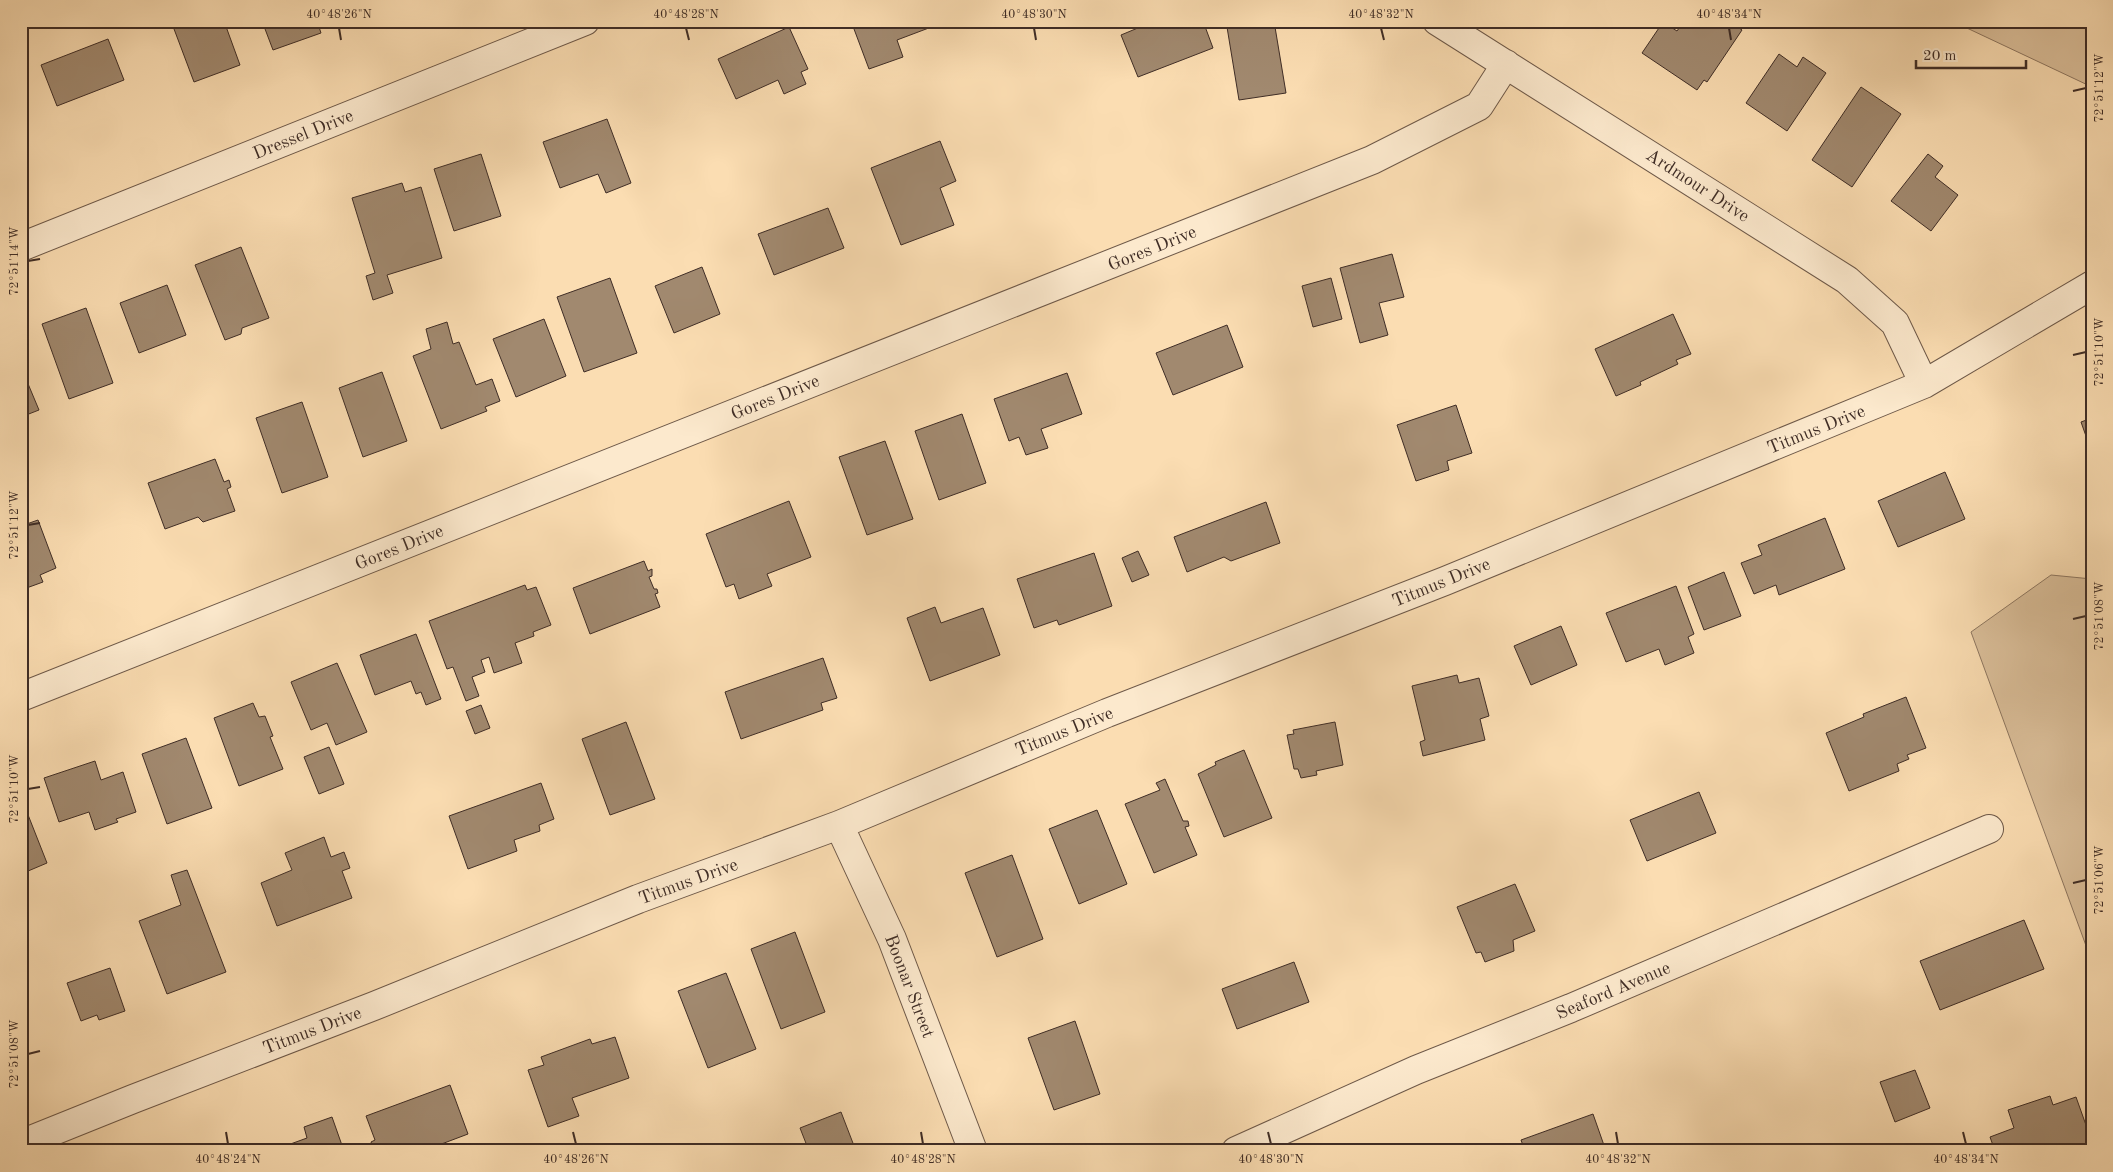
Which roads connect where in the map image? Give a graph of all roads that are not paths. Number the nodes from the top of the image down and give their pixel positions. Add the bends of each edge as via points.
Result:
1 (585, 21) edge
2 (1437, 21) edge
3 (1506, 64) junction
4 (21, 247) edge
5 (2092, 285) edge
6 (1924, 384) junction
7 (21, 697) edge
8 (839, 825) junction
9 (1989, 829) dead end
10 (21, 1144) edge
11 (973, 1151) edge
12 (1236, 1151) edge

1 - 4 street, Dressel Drive
2 - 3 street, Ardmour Drive
3 - 6 street, Ardmour Drive via 1847,280 1895,324
3 - 7 street, Gores Drive via 1478,106 1372,160
5 - 6 street, Titmus Drive
6 - 8 street, Titmus Drive via 1445,581 1107,713
8 - 10 street, Titmus Drive via 638,899
8 - 11 street, Boonar Street via 892,939
9 - 12 street, Seaford Avenue via 1571,1008 1416,1070

